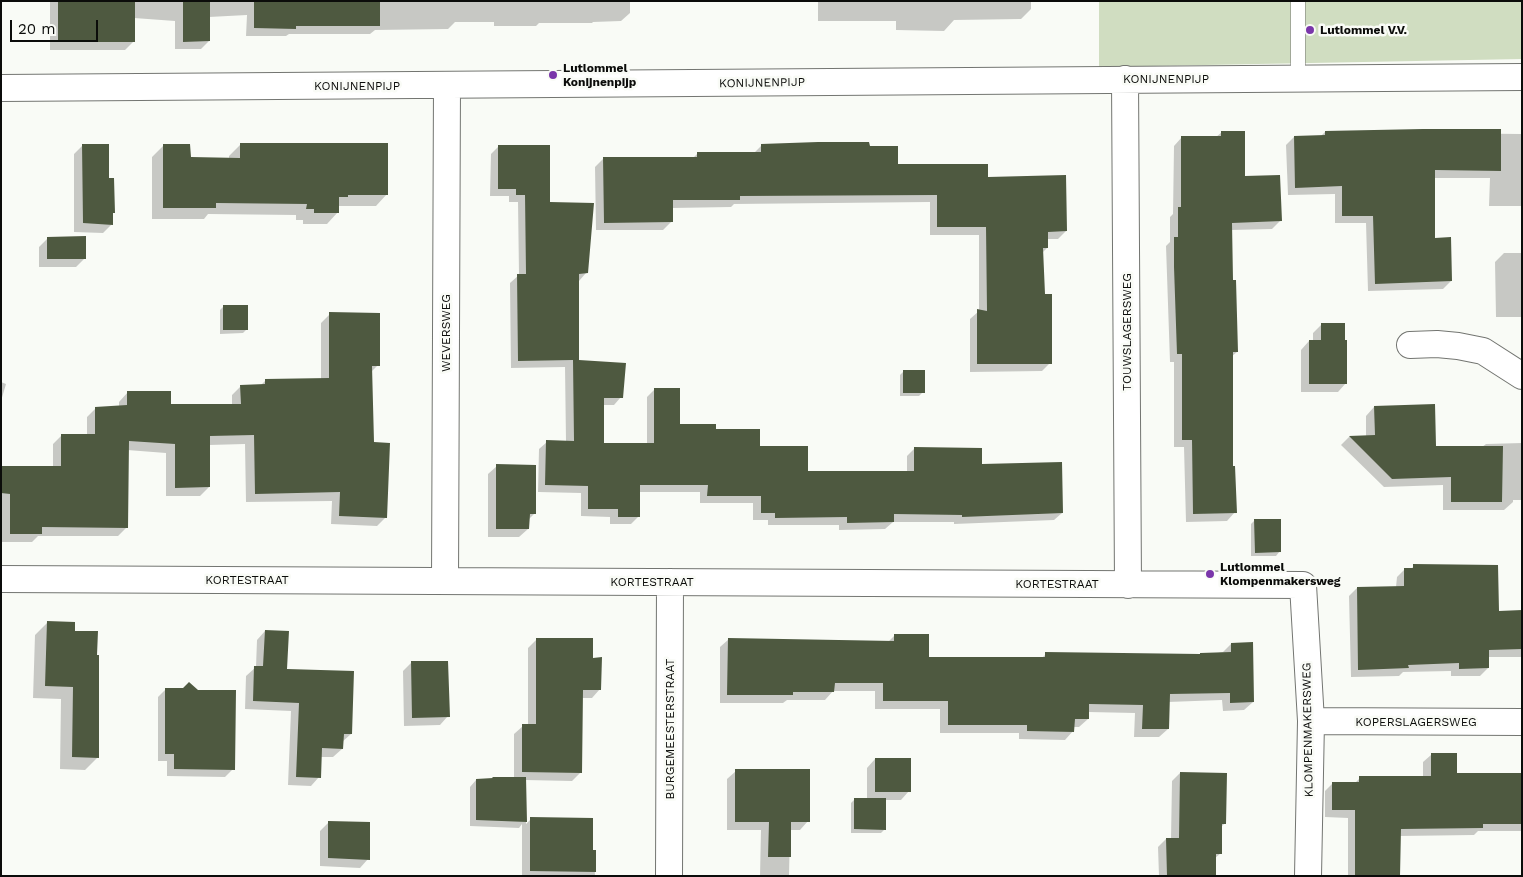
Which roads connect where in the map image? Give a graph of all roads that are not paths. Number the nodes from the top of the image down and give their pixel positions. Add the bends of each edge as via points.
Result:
1 (1298, 1) edge
2 (1522, 77) edge
3 (1125, 79) junction
4 (1298, 79) junction
5 (447, 85) junction
6 (1, 88) edge
7 (1410, 346) dead end
8 (1522, 376) edge
9 (1, 579) edge
10 (445, 580) junction
11 (670, 582) junction
12 (1128, 585) junction
13 (1303, 585) joint
14 (1311, 721) junction
15 (1522, 722) edge
16 (669, 876) edge
17 (1308, 876) edge

1 - 4 lane
2 - 4 street, KONIJNENPIJP
3 - 4 street, KONIJNENPIJP
3 - 5 street, KONIJNENPIJP
3 - 12 street, TOUWSLAGERSWEG
5 - 6 street, KONIJNENPIJP
5 - 10 street, WEVERSWEG
7 - 8 street via 1437,344 1483,351
9 - 10 street, KORTESTRAAT
10 - 11 street, KORTESTRAAT
11 - 12 street, KORTESTRAAT
11 - 16 street, BURGEMEESTERSTRAAT
12 - 13 street, KORTESTRAAT
13 - 14 street, KLOMPENMAKERSWEG
14 - 15 street, KOPERSLAGERSWEG
14 - 17 street, KLOMPENMAKERSWEG

